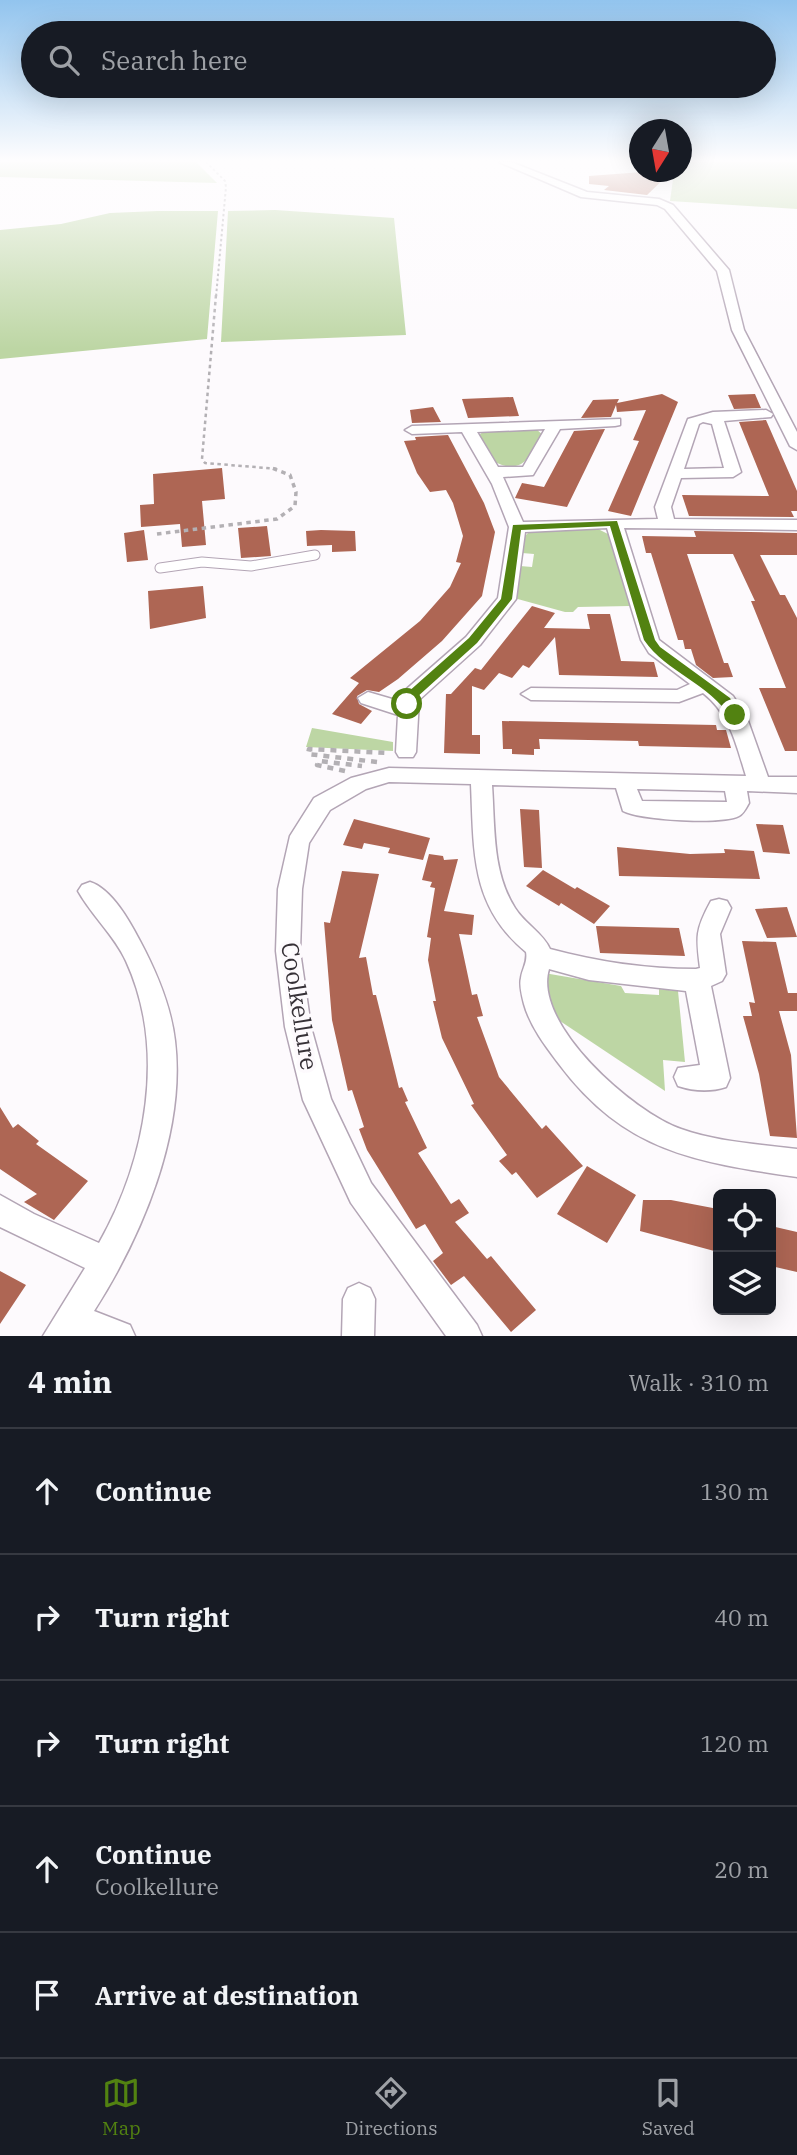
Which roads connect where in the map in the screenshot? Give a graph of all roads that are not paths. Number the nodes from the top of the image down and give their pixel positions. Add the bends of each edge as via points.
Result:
1 (684, 224) edge
2 (766, 414) dead end
3 (713, 416) junction
4 (615, 422) dead end
5 (555, 424) junction
6 (467, 428) junction
7 (412, 430) dead end
8 (797, 446) edge
9 (493, 472) junction
10 (675, 474) junction
11 (614, 523) junction
12 (667, 524) junction
13 (797, 525) edge
14 (517, 527) junction
15 (314, 555) dead end
16 (160, 568) dead end
17 (703, 686) junction
18 (531, 694) dead end
19 (369, 698) dead end
20 (407, 712) junction
21 (401, 753) road end
22 (481, 778) junction
23 (747, 785) junction
24 (797, 785) edge
25 (90, 891) dead end
26 (719, 908) dead end
27 (540, 957) junction
28 (697, 980) junction
29 (688, 1077) dead end
30 (797, 1163) edge
31 (0, 1210) edge
32 (106, 1262) junction
33 (359, 1299) dead end
34 (64, 1327) edge
35 (119, 1336) edge
36 (358, 1336) edge
37 (466, 1336) edge

1 - 8 street via 723,270 738,330
2 - 3 street
3 - 10 street via 693,422
3 - 10 street via 733,472
4 - 5 street
5 - 6 street
5 - 9 street via 528,472
6 - 7 street
6 - 9 street
9 - 14 street
10 - 12 street via 663,507
11 - 12 street
11 - 14 street
11 - 17 street via 650,640
12 - 13 street
14 - 20 street via 507,599 473,641 409,698
15 - 16 lane via 251,566 202,562
17 - 18 street via 679,696
17 - 23 street via 726,701 737,718
19 - 20 street
20 - 21 street
22 - 23 street, Coolkellure
22 - 27 street via 487,872 493,893 516,930 537,947
22 - 37 street, Coolkellure via 389,775 359,783 322,804 298,842 289,889 288,951 298,1027 317,1100 361,1192
23 - 24 street, Coolkellure
25 - 32 street via 127,942 150,992 162,1043 160,1094 146,1156 127,1220
26 - 28 street via 708,934 713,974
27 - 28 street via 589,970
27 - 30 street via 533,978 551,1033 572,1063 612,1101 674,1140
28 - 29 street via 716,1077
31 - 32 street
32 - 34 street
33 - 36 street
34 - 35 street

